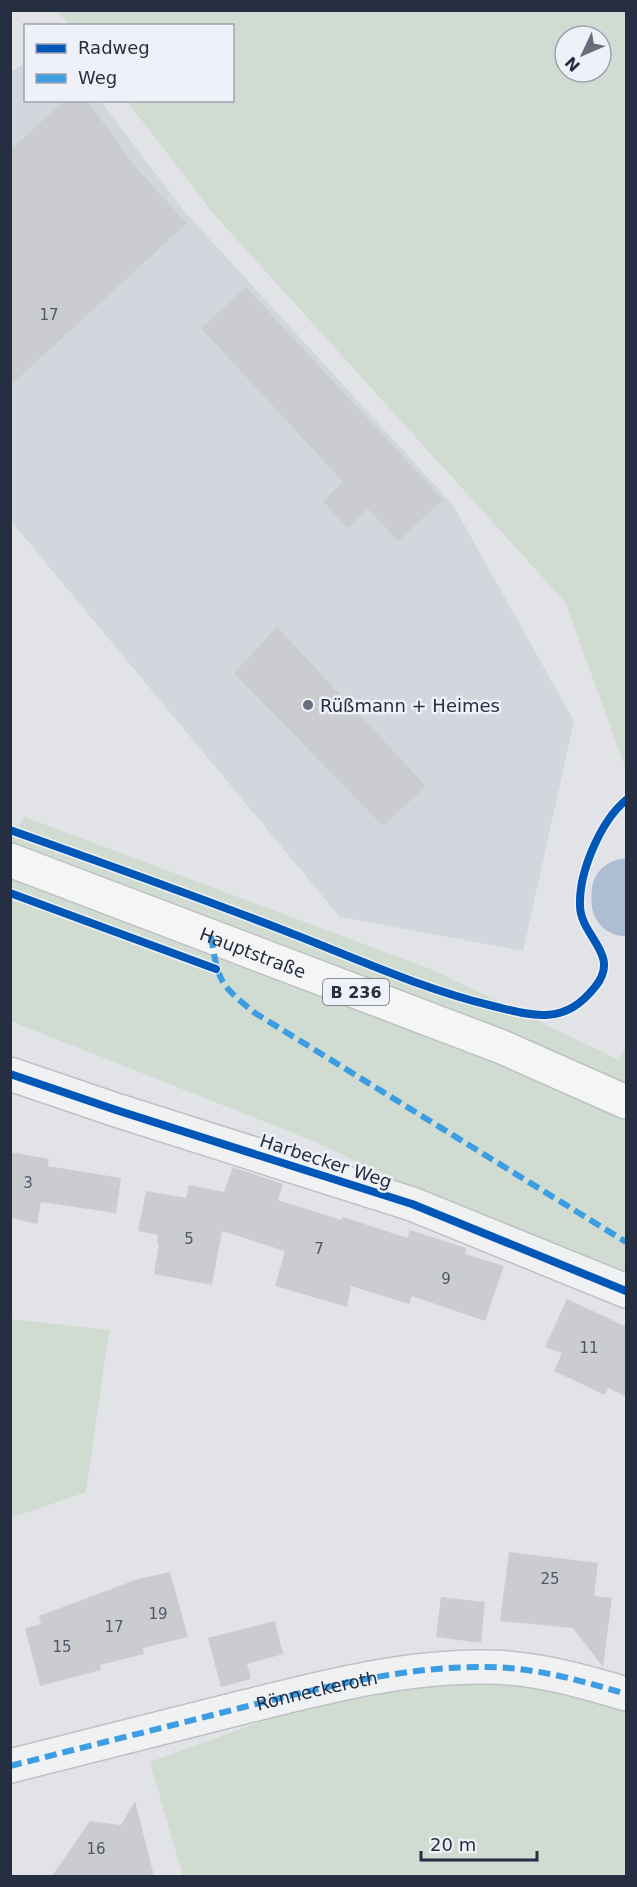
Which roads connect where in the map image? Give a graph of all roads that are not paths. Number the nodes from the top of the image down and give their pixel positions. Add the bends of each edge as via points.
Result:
1 (10, 860) edge
2 (10, 1074) edge
3 (627, 1101) edge
4 (627, 1291) edge
5 (627, 1695) edge
6 (10, 1766) edge

1 - 3 main road, Hauptstraße / B 236 via 502,1047
2 - 4 street, Harbecker Weg via 412,1204
5 - 6 street, Rönneckeroth via 524,1669 437,1668 301,1693

